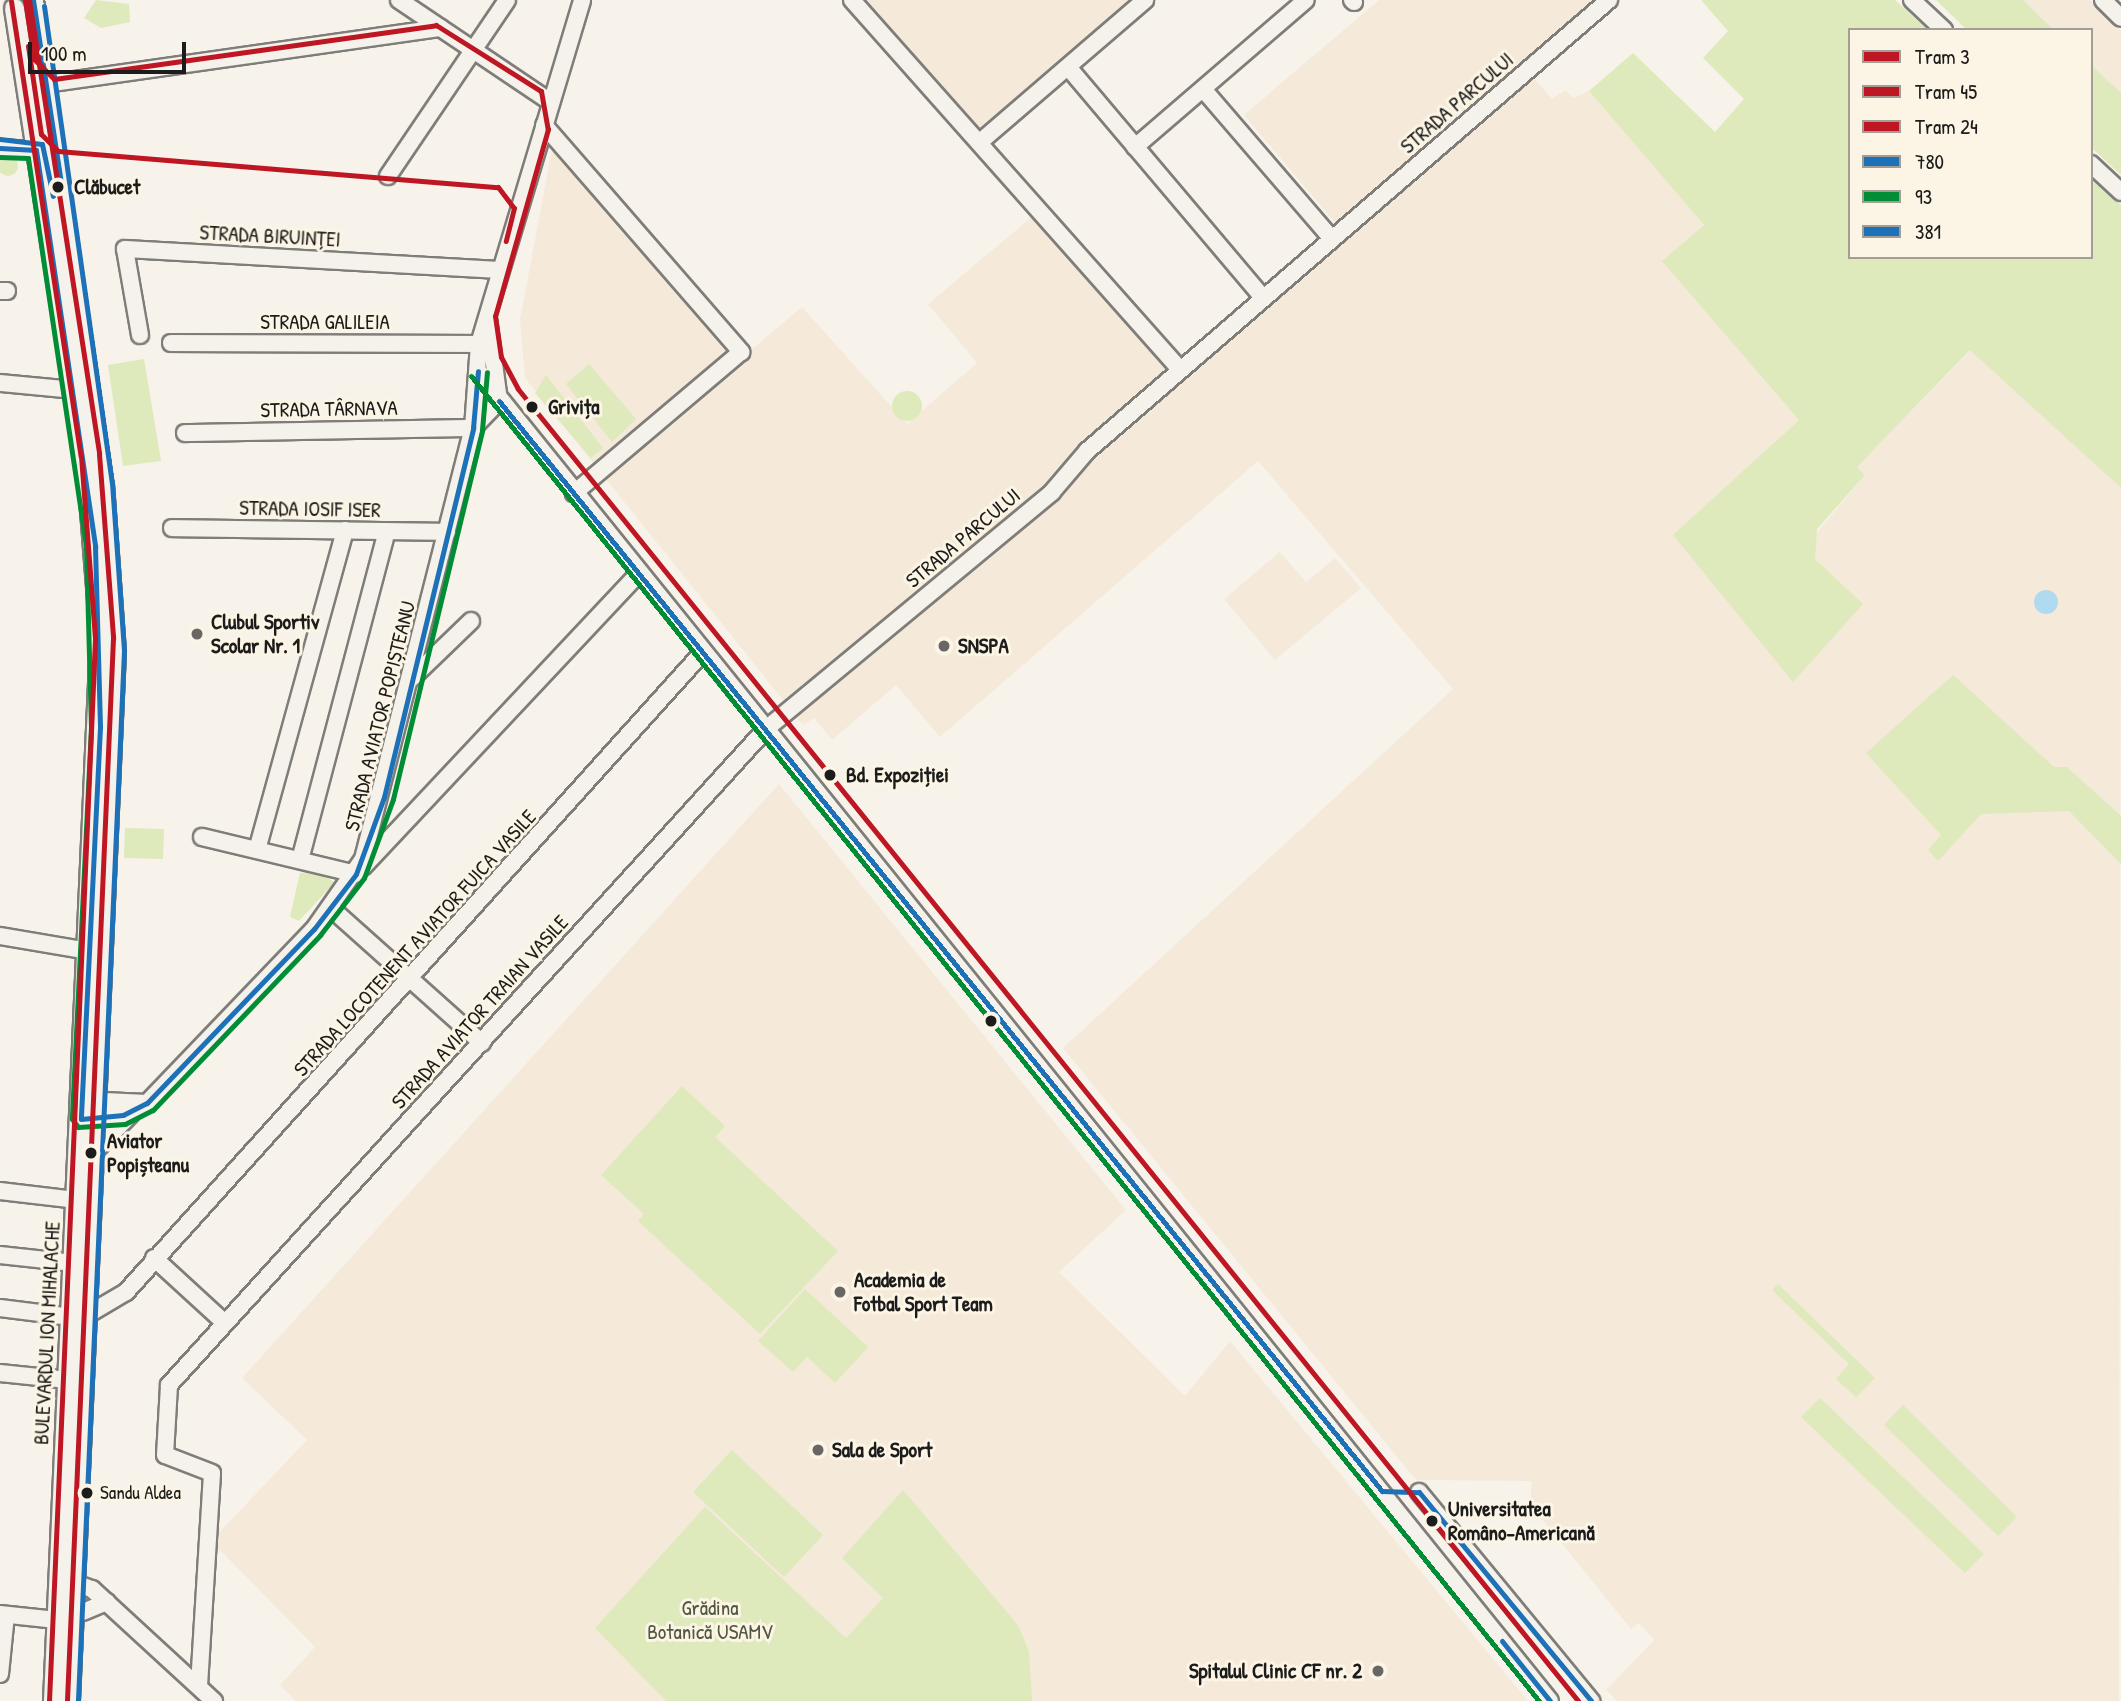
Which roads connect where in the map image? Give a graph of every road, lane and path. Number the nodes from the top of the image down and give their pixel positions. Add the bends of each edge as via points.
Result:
1 (33, 0) edge
2 (399, 0) edge
3 (507, 0) edge
4 (582, 0) edge
5 (852, 0) edge
6 (1145, 0) edge
7 (1306, 0) edge
8 (1609, 0) edge
9 (1912, 0) edge
10 (2103, 0) edge
11 (14, 8) joint
12 (2121, 18) edge
13 (38, 26) junction
14 (440, 28) junction
15 (1942, 28) edge
16 (473, 50) junction
17 (1068, 66) junction
18 (46, 84) junction
19 (1203, 89) junction
20 (551, 102) junction
21 (544, 125) junction
22 (980, 142) junction
23 (1135, 147) junction
24 (0, 148) edge
25 (46, 151) junction
26 (2093, 166) edge
27 (388, 176) dead end
28 (2121, 192) edge
29 (1332, 239) junction
30 (500, 270) junction
31 (1263, 298) junction
32 (487, 313) junction
33 (140, 335) dead end
34 (171, 343) dead end
35 (479, 344) junction
36 (1180, 370) junction
37 (478, 371) junction
38 (0, 383) edge
39 (83, 391) junction
40 (499, 401) junction
41 (474, 405) junction
42 (473, 428) junction
43 (186, 433) dead end
44 (574, 493) junction
45 (172, 528) dead end
46 (345, 530) junction
47 (387, 531) junction
48 (447, 532) junction
49 (639, 573) junction
50 (471, 621) dead end
51 (703, 652) junction
52 (411, 679) junction
53 (766, 729) junction
54 (202, 837) dead end
55 (257, 850) junction
56 (300, 860) junction
57 (356, 874) junction
58 (332, 909) junction
59 (0, 936) edge
60 (96, 952) junction
61 (411, 981) junction
62 (482, 1043) junction
63 (147, 1103) junction
64 (89, 1109) junction
65 (132, 1113) junction
66 (96, 1150) junction
67 (0, 1191) edge
68 (77, 1200) junction
69 (0, 1255) edge
70 (154, 1258) junction
71 (74, 1263) junction
72 (0, 1308) edge
73 (79, 1316) junction
74 (225, 1323) junction
75 (0, 1373) edge
76 (68, 1380) junction
77 (1419, 1492) dead end
78 (67, 1579) junction
79 (107, 1602) junction
80 (83, 1612) dead end
81 (3, 1614) edge
82 (57, 1620) junction
83 (0, 1674) edge
84 (199, 1686) junction
85 (53, 1701) edge
86 (69, 1701) edge
87 (214, 1701) edge
88 (1550, 1701) edge
89 (1591, 1701) edge

1 - 13 main road, BULEVARDUL ION MIHALACHE
2 - 14 street
3 - 16 street
4 - 20 street, STRADA AVIATOR POPIȘTEANU
5 - 22 street
6 - 17 street
7 - 19 street
8 - 29 street, STRADA PARCULUI
9 - 15 street
10 - 12 street
11 - 13 street
11 - 25 main road, BULEVARDUL ION MIHALACHE
13 - 18 main road, BULEVARDUL ION MIHALACHE
14 - 16 street
14 - 18 street
16 - 20 street
16 - 27 street
17 - 22 street
17 - 23 street
18 - 25 main road, BULEVARDUL ION MIHALACHE
19 - 23 street
19 - 29 street
20 - 21 street, STRADA AVIATOR POPIȘTEANU
21 - 30 street, STRADA AVIATOR POPIȘTEANU
21 - 44 street via 741,352
22 - 36 street
23 - 31 street
24 - 25 street
25 - 39 main road, BULEVARDUL ION MIHALACHE
26 - 28 street
29 - 31 street, STRADA PARCULUI
30 - 32 street, STRADA AVIATOR POPIȘTEANU
30 - 33 street, STRADA BIRUINȚEI via 125,249
31 - 36 street, STRADA PARCULUI
32 - 35 street, STRADA AVIATOR POPIȘTEANU
32 - 40 street, STRADA AVIATOR POPIȘTEANU
34 - 35 street, STRADA GALILEIA
35 - 37 street, STRADA AVIATOR POPIȘTEANU
36 - 53 street, STRADA PARCULUI via 1081,457 1052,492
37 - 40 street
37 - 41 street, STRADA AVIATOR POPIȘTEANU
38 - 39 street
39 - 60 main road, BULEVARDUL ION MIHALACHE via 115,650
40 - 41 street via 484,398
40 - 42 street, STRADA AVIATOR POPIȘTEANU
40 - 44 street
41 - 42 street, STRADA AVIATOR POPIȘTEANU
42 - 43 street, STRADA TÂRNAVA
42 - 48 street, STRADA AVIATOR POPIȘTEANU
44 - 49 street
45 - 46 street, STRADA IOSIF ISER
46 - 47 street, STRADA IOSIF ISER
46 - 55 street
47 - 48 street, STRADA IOSIF ISER
47 - 56 street
48 - 52 street, STRADA AVIATOR POPIȘTEANU
49 - 51 street
49 - 57 street
50 - 52 street
51 - 53 street
51 - 61 street, STRADA LOCOTENENT AVIATOR FUICA VASILE
52 - 57 street, STRADA AVIATOR POPIȘTEANU via 377,820
53 - 62 street, STRADA AVIATOR TRAIAN VASILE
53 - 88 street
54 - 55 street
55 - 56 street
56 - 57 street
57 - 58 street, STRADA AVIATOR POPIȘTEANU
58 - 61 street
58 - 63 street, STRADA AVIATOR POPIȘTEANU
59 - 60 street
60 - 64 main road, BULEVARDUL ION MIHALACHE
61 - 62 street
61 - 70 street, STRADA LOCOTENENT AVIATOR FUICA VASILE
62 - 74 street, STRADA AVIATOR TRAIAN VASILE
63 - 64 street
63 - 65 street, STRADA AVIATOR POPIȘTEANU
64 - 65 street, STRADA AVIATOR POPIȘTEANU
64 - 66 main road, BULEVARDUL ION MIHALACHE
64 - 68 main road, BULEVARDUL ION MIHALACHE
65 - 66 street
66 - 73 main road, BULEVARDUL ION MIHALACHE
67 - 68 street
68 - 71 main road, BULEVARDUL ION MIHALACHE
69 - 71 street
70 - 73 street, STRADA LOCOTENENT AVIATOR FUICA VASILE via 126,1292
70 - 74 street
71 - 73 main road, BULEVARDUL ION MIHALACHE
72 - 73 street
73 - 76 main road, BULEVARDUL ION MIHALACHE
73 - 78 main road, BULEVARDUL ION MIHALACHE
74 - 84 street, STRADA AVIATOR TRAIAN VASILE via 166,1389 166,1458 212,1473
75 - 76 street
76 - 78 main road, BULEVARDUL ION MIHALACHE
77 - 89 street
78 - 79 street
78 - 82 main road, BULEVARDUL ION MIHALACHE
78 - 86 main road, BULEVARDUL ION MIHALACHE
79 - 80 street
79 - 84 street
81 - 82 street
81 - 83 street
82 - 85 main road, BULEVARDUL ION MIHALACHE
84 - 87 street

